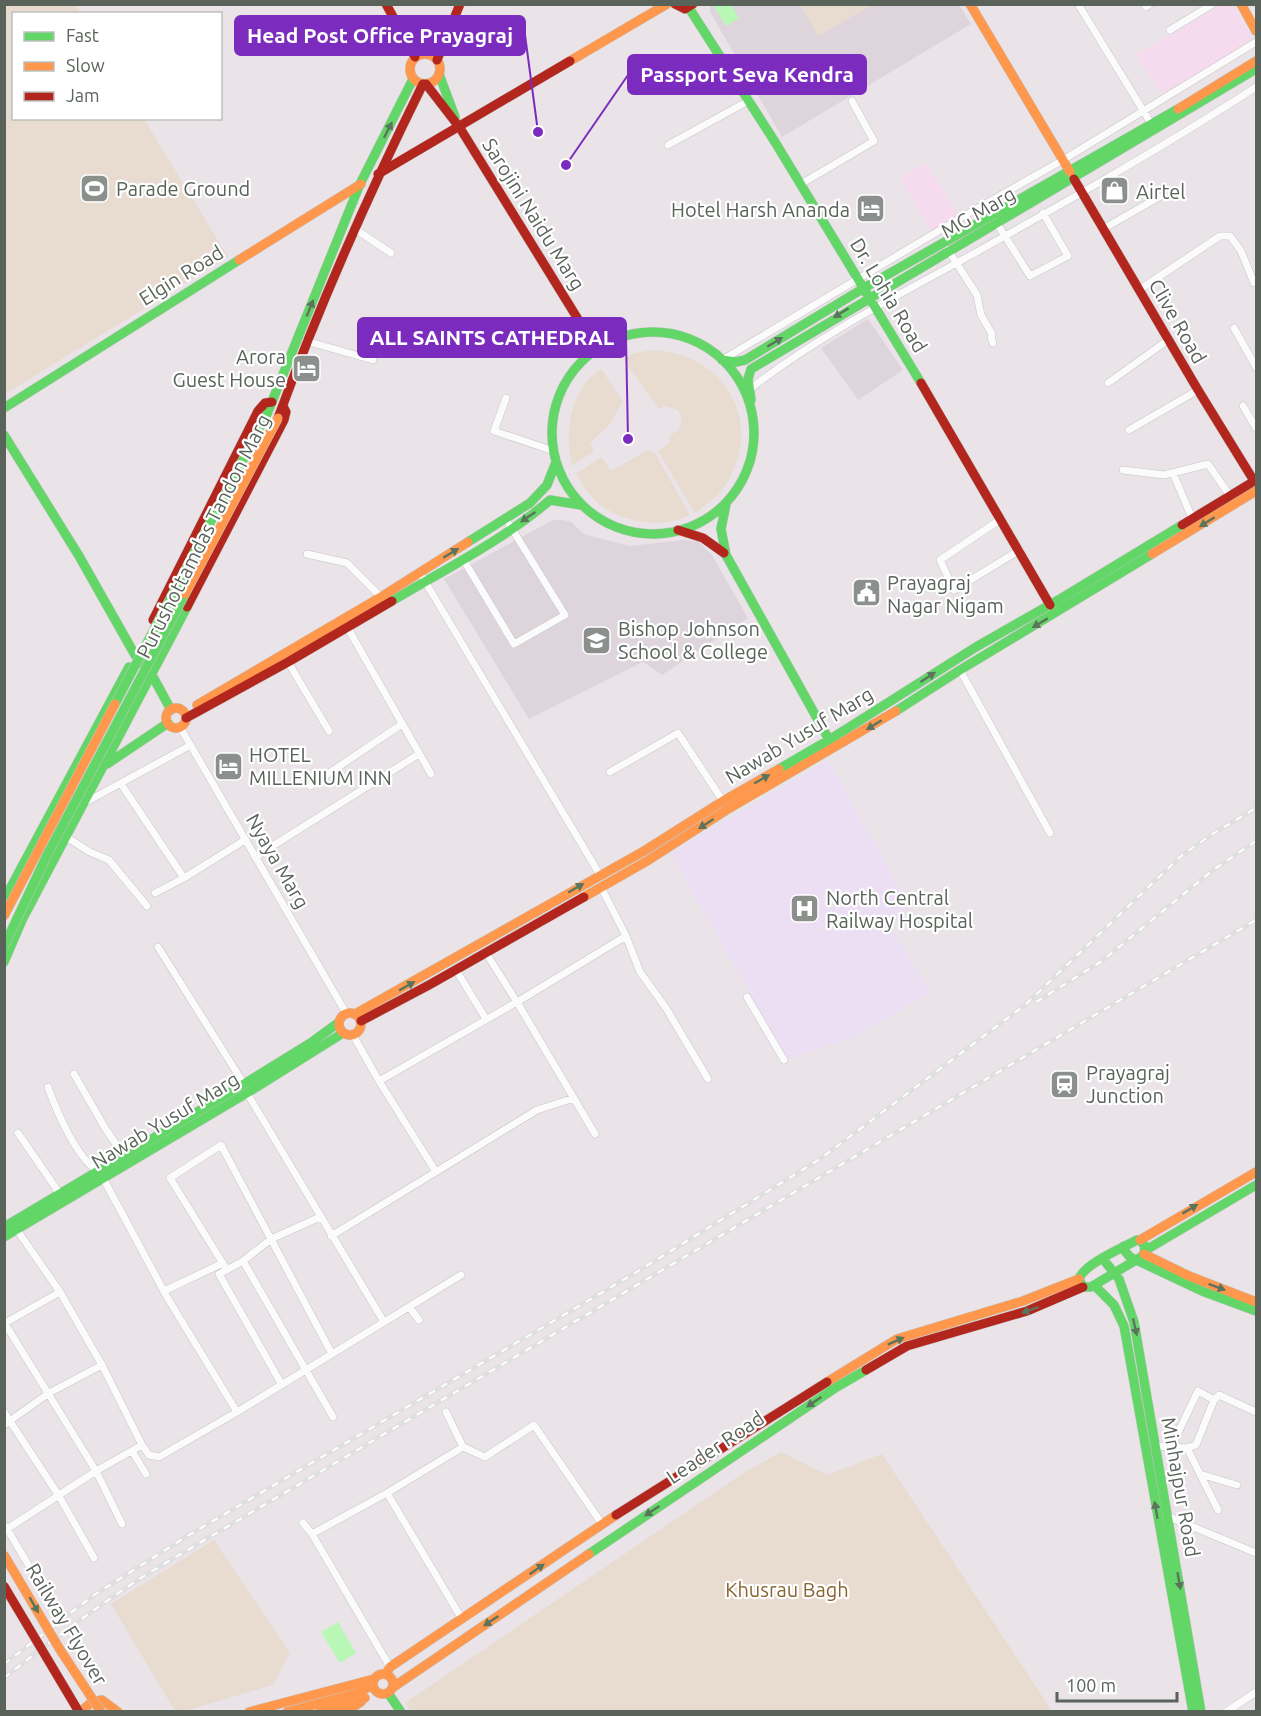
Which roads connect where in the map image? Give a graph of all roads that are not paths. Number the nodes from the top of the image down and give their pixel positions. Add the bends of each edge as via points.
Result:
1 (386, 4) edge
2 (452, 4) edge
3 (460, 4) edge
4 (667, 4) edge
5 (675, 4) edge
6 (970, 4) edge
7 (1078, 4) edge
8 (1144, 4) edge
9 (1150, 4) edge
10 (1213, 4) edge
11 (1241, 4) edge
12 (691, 6) edge
13 (1170, 30) dead end
14 (1257, 31) edge
15 (1257, 42) edge
16 (426, 53) junction
17 (415, 57) junction
18 (437, 60) junction
19 (1257, 61) edge
20 (1257, 69) edge
21 (439, 74) junction
22 (413, 79) junction
23 (424, 84) junction
24 (1257, 87) edge
25 (750, 100) junction
26 (852, 101) dead end
27 (1143, 110) junction
28 (1152, 125) junction
29 (460, 128) junction
30 (668, 145) dead end
31 (1063, 160) junction
32 (378, 174) junction
33 (1072, 175) junction
34 (360, 184) junction
35 (801, 184) junction
36 (1082, 192) junction
37 (1159, 197) dead end
38 (1043, 213) junction
39 (996, 222) junction
40 (355, 229) junction
41 (1103, 229) junction
42 (1005, 235) junction
43 (948, 250) junction
44 (391, 253) dead end
45 (957, 262) junction
46 (858, 278) junction
47 (1254, 283) dead end
48 (1139, 290) junction
49 (867, 292) junction
50 (876, 308) junction
51 (1234, 328) dead end
52 (1168, 340) junction
53 (306, 341) junction
54 (993, 343) dead end
55 (597, 350) junction
56 (373, 360) dead end
57 (722, 360) junction
58 (1257, 367) edge
59 (1108, 383) dead end
60 (750, 389) junction
61 (1198, 390) junction
62 (506, 398) dead end
63 (272, 402) junction
64 (752, 405) junction
65 (283, 406) junction
66 (1243, 406) dead end
67 (4, 408) edge
68 (1257, 428) edge
69 (1129, 430) dead end
70 (4, 435) edge
71 (554, 451) junction
72 (556, 462) junction
73 (1123, 470) dead end
74 (1173, 473) junction
75 (1256, 484) edge
76 (1230, 496) junction
77 (729, 499) junction
78 (581, 505) junction
79 (1192, 518) junction
80 (506, 519) junction
81 (1001, 519) junction
82 (512, 528) junction
83 (678, 530) junction
84 (1020, 550) junction
85 (307, 554) dead end
86 (726, 555) junction
87 (463, 559) junction
88 (422, 576) junction
89 (381, 597) junction
90 (1050, 605) junction
91 (345, 623) junction
92 (135, 655) junction
93 (288, 662) junction
94 (960, 670) junction
95 (152, 675) junction
96 (171, 710) junction
97 (186, 715) junction
98 (168, 723) junction
99 (402, 724) junction
100 (180, 727) junction
101 (328, 731) dead end
102 (832, 745) junction
103 (189, 746) junction
104 (419, 754) junction
105 (106, 764) junction
106 (610, 772) dead end
107 (431, 774) dead end
108 (121, 784) junction
109 (310, 786) dead end
110 (723, 801) junction
111 (85, 803) junction
112 (1050, 833) dead end
113 (66, 837) junction
114 (245, 840) junction
115 (255, 857) junction
116 (600, 874) junction
117 (184, 878) junction
118 (601, 887) junction
119 (155, 893) dead end
120 (4, 900) edge
121 (147, 906) dead end
122 (4, 916) edge
123 (626, 936) junction
124 (4, 946) edge
125 (158, 946) dead end
126 (486, 953) junction
127 (4, 962) edge
128 (456, 970) junction
129 (747, 997) dead end
130 (517, 1002) junction
131 (354, 1016) junction
132 (486, 1019) junction
133 (339, 1023) junction
134 (348, 1034) junction
135 (784, 1060) dead end
136 (74, 1074) dead end
137 (708, 1079) dead end
138 (379, 1081) junction
139 (48, 1087) dead end
140 (246, 1089) junction
141 (574, 1098) junction
142 (18, 1133) dead end
143 (594, 1134) dead end
144 (128, 1153) junction
145 (436, 1172) junction
146 (1257, 1172) edge
147 (101, 1174) junction
148 (1257, 1185) edge
149 (60, 1194) junction
150 (320, 1217) junction
151 (4, 1227) edge
152 (17, 1230) junction
153 (331, 1236) junction
154 (4, 1237) edge
155 (271, 1239) junction
156 (1140, 1240) junction
157 (1124, 1246) junction
158 (1142, 1254) junction
159 (1103, 1258) junction
160 (243, 1261) junction
161 (225, 1266) junction
162 (1115, 1272) junction
163 (461, 1275) dead end
164 (1081, 1283) junction
165 (1094, 1285) junction
166 (164, 1291) junction
167 (60, 1292) junction
168 (1257, 1302) edge
169 (409, 1307) junction
170 (1257, 1311) edge
171 (419, 1320) dead end
172 (5, 1322) edge
173 (384, 1322) junction
174 (4, 1328) edge
175 (877, 1351) junction
176 (332, 1354) junction
177 (882, 1360) junction
178 (102, 1365) junction
179 (305, 1371) junction
180 (282, 1385) junction
181 (49, 1394) junction
182 (1214, 1400) junction
183 (4, 1412) edge
184 (237, 1412) junction
185 (446, 1412) dead end
186 (1257, 1412) edge
187 (333, 1417) dead end
188 (8, 1423) edge
189 (141, 1445) junction
190 (1156, 1446) junction
191 (463, 1447) junction
192 (1171, 1447) junction
193 (1187, 1448) junction
194 (132, 1451) junction
195 (96, 1472) junction
196 (146, 1474) dead end
197 (1200, 1474) junction
198 (1237, 1485) dead end
199 (387, 1493) junction
200 (59, 1496) junction
201 (1218, 1510) dead end
202 (1167, 1516) junction
203 (303, 1523) dead end
204 (122, 1524) dead end
205 (602, 1524) junction
206 (6, 1527) edge
207 (312, 1534) junction
208 (1257, 1553) edge
209 (4, 1555) edge
210 (94, 1558) dead end
211 (4, 1586) edge
212 (55, 1610) dead end
213 (462, 1619) junction
214 (388, 1671) junction
215 (381, 1688) junction
216 (1257, 1692) edge
217 (343, 1704) edge
218 (80, 1712) edge
219 (101, 1712) edge
220 (117, 1712) edge
221 (249, 1712) edge
222 (287, 1712) edge
223 (320, 1712) edge
224 (401, 1712) edge
225 (1194, 1712) edge
226 (1201, 1712) edge
227 (1226, 1712) edge

1 - 17 main road
2 - 16 main road via 439,36
3 - 18 main road
4 - 29 main road, Elgin Road
5 - 12 main road via 681,8
6 - 31 main road, Clive Road
7 - 27 street
8 - 9 street
10 - 13 street
11 - 14 main road
12 - 25 main road, Dr. Lohia Road
15 - 27 street
16 - 17 main road
16 - 18 main road
17 - 22 main road via 410,66
18 - 21 main road
19 - 28 main road, MG Marg
20 - 33 main road, MG Marg
21 - 23 main road
21 - 29 main road, Sarojini Naidu Marg
22 - 23 main road
34 -> 22 main road, Purushottamdas Tandon Marg
23 - 29 main road, Sarojini Naidu Marg
23 - 32 main road, Purushottamdas Tandon Marg
24 - 36 street
25 - 30 street
25 - 35 main road, Dr. Lohia Road
26 - 35 street via 874,141
27 - 28 street
27 - 31 street
28 - 33 main road, MG Marg
29 - 32 main road, Elgin Road
29 - 55 main road, Sarojini Naidu Marg
31 - 33 main road, Clive Road
31 - 46 street
32 - 34 main road, Elgin Road
32 - 40 main road, Purushottamdas Tandon Marg
33 - 36 main road, Clive Road
33 - 39 main road, MG Marg
33 - 49 main road, MG Marg
63 -> 34 main road, Purushottamdas Tandon Marg
34 - 67 main road, Elgin Road
35 - 46 main road, Dr. Lohia Road
36 - 38 street
36 - 41 main road, Clive Road
37 - 41 street
38 - 42 street
38 - 42 street via 1068,256 1030,276
39 - 42 street
39 - 43 main road, MG Marg
40 - 44 street
40 - 53 main road, Purushottamdas Tandon Marg
41 - 48 main road, Clive Road
42 - 45 street
43 - 45 street
43 - 49 main road, MG Marg
45 - 50 street
45 - 54 street via 977,295
46 - 49 main road, Dr. Lohia Road
46 - 57 street
47 - 48 street via 1241,251 1230,236 1220,236
48 - 52 main road, Clive Road
49 - 50 main road, Dr. Lohia Road
57 -> 49 main road, MG Marg via 745,360
49 -> 60 main road, MG Marg via 751,369
50 - 60 street via 796,355
50 - 81 main road, Dr. Lohia Road
51 - 58 street
52 - 59 street
52 - 61 main road, Clive Road
53 - 56 street
53 - 65 main road, Purushottamdas Tandon Marg
55 - 57 main road via 628,336 661,333 694,341
55 - 71 main road via 564,387 554,418
57 - 64 main road
60 - 64 main road, MG Marg
61 - 69 street
61 - 75 main road, Clive Road
62 - 71 street via 494,431
63 - 92 main road, Purushottamdas Tandon Marg via 258,411
63 - 122 main road, bridge
64 - 77 main road via 752,451 741,482
65 - 95 main road, Purushottamdas Tandon Marg via 284,420
65 - 124 main road, bridge via 47,855
66 - 68 street
70 - 92 main road
71 - 72 main road
72 - 78 main road via 561,478
72 - 80 main road via 543,491
73 - 74 street
74 - 76 street via 1208,464
74 - 79 street
75 - 76 main road, Nawab Yusuf Marg
75 -> 94 main road, Nawab Yusuf Marg
76 - 79 main road, Nawab Yusuf Marg
77 - 83 main road via 704,520
77 - 86 main road via 720,522
78 -> 82 main road via 550,500
78 - 83 main road via 596,518 626,530
79 - 90 main road, Nawab Yusuf Marg
80 - 82 street
88 -> 80 main road
81 - 84 main road, Dr. Lohia Road
81 - 84 street via 940,560 954,590
82 - 87 main road
82 - 87 street via 565,615 514,644
83 - 86 main road via 703,537
84 - 90 main road, Dr. Lohia Road
85 - 89 street via 347,563
86 - 102 main road
87 - 88 main road
88 - 89 main road
88 - 91 main road
88 - 116 street
89 - 91 main road
102 -> 90 main road, Nawab Yusuf Marg via 976,647
91 - 93 main road
91 - 97 main road
91 - 99 street
92 - 95 main road
92 - 120 main road, Purushottamdas Tandon Marg
93 - 97 main road
93 - 101 street
94 -> 102 main road, Nawab Yusuf Marg
94 - 112 street
95 - 96 main road
95 - 105 main road, Purushottamdas Tandon Marg
96 - 97 main road via 177,708
96 - 98 main road
97 - 100 main road via 185,724
98 - 100 main road
98 - 105 main road
99 - 104 street
99 - 109 street
100 - 103 street, Nyaya Marg
110 -> 102 main road, Nawab Yusuf Marg
102 -> 118 main road, Nawab Yusuf Marg
103 - 108 street
103 - 114 street, Nyaya Marg
104 - 107 street
104 - 115 street
105 - 111 main road, Purushottamdas Tandon Marg
106 - 110 street via 678,733
108 - 111 street
108 - 117 street
110 - 116 main road, Nawab Yusuf Marg
111 - 113 main road, Purushottamdas Tandon Marg
113 - 121 street via 109,860
113 - 127 main road, Purushottamdas Tandon Marg
114 - 115 street, Nyaya Marg
114 - 117 street
115 - 131 street, Nyaya Marg
131 -> 116 main road, Nawab Yusuf Marg
117 - 119 street
118 - 123 street
118 - 126 main road, Nawab Yusuf Marg
123 - 130 street
123 - 137 street via 640,972
125 - 140 street
126 - 128 main road, Nawab Yusuf Marg
126 - 130 street
128 - 131 main road, Nawab Yusuf Marg
128 - 132 street
129 - 135 street
130 - 132 street
130 - 141 street
131 - 133 main road, Nawab Yusuf Marg via 340,1017
131 - 134 main road via 358,1032
132 - 138 street
133 - 134 main road
133 - 140 main road, Nawab Yusuf Marg
134 - 138 street
134 - 140 main road, Nawab Yusuf Marg
136 - 144 street via 105,1128 118,1147
138 - 145 street
139 - 147 street via 88,1165
140 - 144 main road, Nawab Yusuf Marg
140 - 147 main road, Nawab Yusuf Marg
140 - 150 street
141 - 143 street
141 - 145 street via 537,1110
142 - 149 street
144 - 147 main road, Nawab Yusuf Marg
145 - 153 street
156 -> 146 main road
147 - 149 main road, Nawab Yusuf Marg
147 - 152 main road, Nawab Yusuf Marg
147 - 166 street
148 - 158 main road
149 - 151 main road, Nawab Yusuf Marg
150 - 153 street
150 - 155 street
152 - 154 main road, Nawab Yusuf Marg
152 - 167 street
153 - 173 street
155 - 160 street
155 - 161 street via 221,1145 170,1178
155 - 176 street
156 - 157 main road
156 - 158 main road via 1145,1246
157 - 158 main road via 1126,1253
157 - 159 main road
158 - 162 main road
158 -> 168 main road
158 - 170 main road via 1202,1291
159 - 162 main road, Minhajpur Road
159 - 164 main road via 1083,1272
160 - 161 street
160 - 179 street
161 - 166 street
161 - 180 street via 219,1274
162 - 165 main road
162 -> 190 main road, Minhajpur Road via 1134,1322
163 - 169 street
164 - 165 main road via 1087,1288
175 -> 164 main road, Leader Road via 897,1339
164 -> 177 main road, Leader Road via 1027,1311 907,1346
225 -> 165 main road, Minhajpur Road via 1124,1326 1114,1305
166 - 184 street
167 - 172 street
167 - 178 street
169 - 171 street
169 - 173 street
172 - 174 street
172 - 181 street
173 - 176 street
175 - 177 street
175 - 205 main road, Leader Road
176 - 179 street
177 -> 215 main road, Leader Road
178 - 181 street
178 - 189 street
179 - 180 street
179 - 187 street
180 - 184 street
181 - 188 street
181 - 195 street
182 - 186 street via 1219,1395
182 - 192 street via 1198,1391
182 - 193 street via 1196,1445
183 - 188 street
184 - 189 street via 159,1457 149,1455
185 - 191 street
188 - 200 street
189 - 194 street
190 - 192 street
190 - 202 main road, Minhajpur Road
191 - 199 street
191 - 205 street via 485,1457 534,1425
192 - 193 street
193 - 197 street
194 - 195 street
194 - 196 street
195 - 200 street
195 - 204 street
197 - 198 street
197 - 201 street
199 - 207 street
199 - 213 street
200 - 206 street
200 - 210 street
202 - 208 street
202 -> 226 main road, Minhajpur Road
203 - 207 street
213 -> 205 main road, Leader Road
206 - 212 street
207 - 214 street
209 -> 219 main road, Railway Flyover, bridge
211 - 218 main road, Railway Flyover, bridge
213 - 214 main road, Leader Road
214 - 215 main road via 392,1678
214 - 215 main road, Leader Road via 379,1674
215 - 217 main road via 365,1698
215 - 217 main road via 364,1690
215 - 221 main road
215 - 224 main road
216 - 227 street
217 - 222 main road
217 - 223 main road
218 - 220 main road via 92,1702 102,1700

